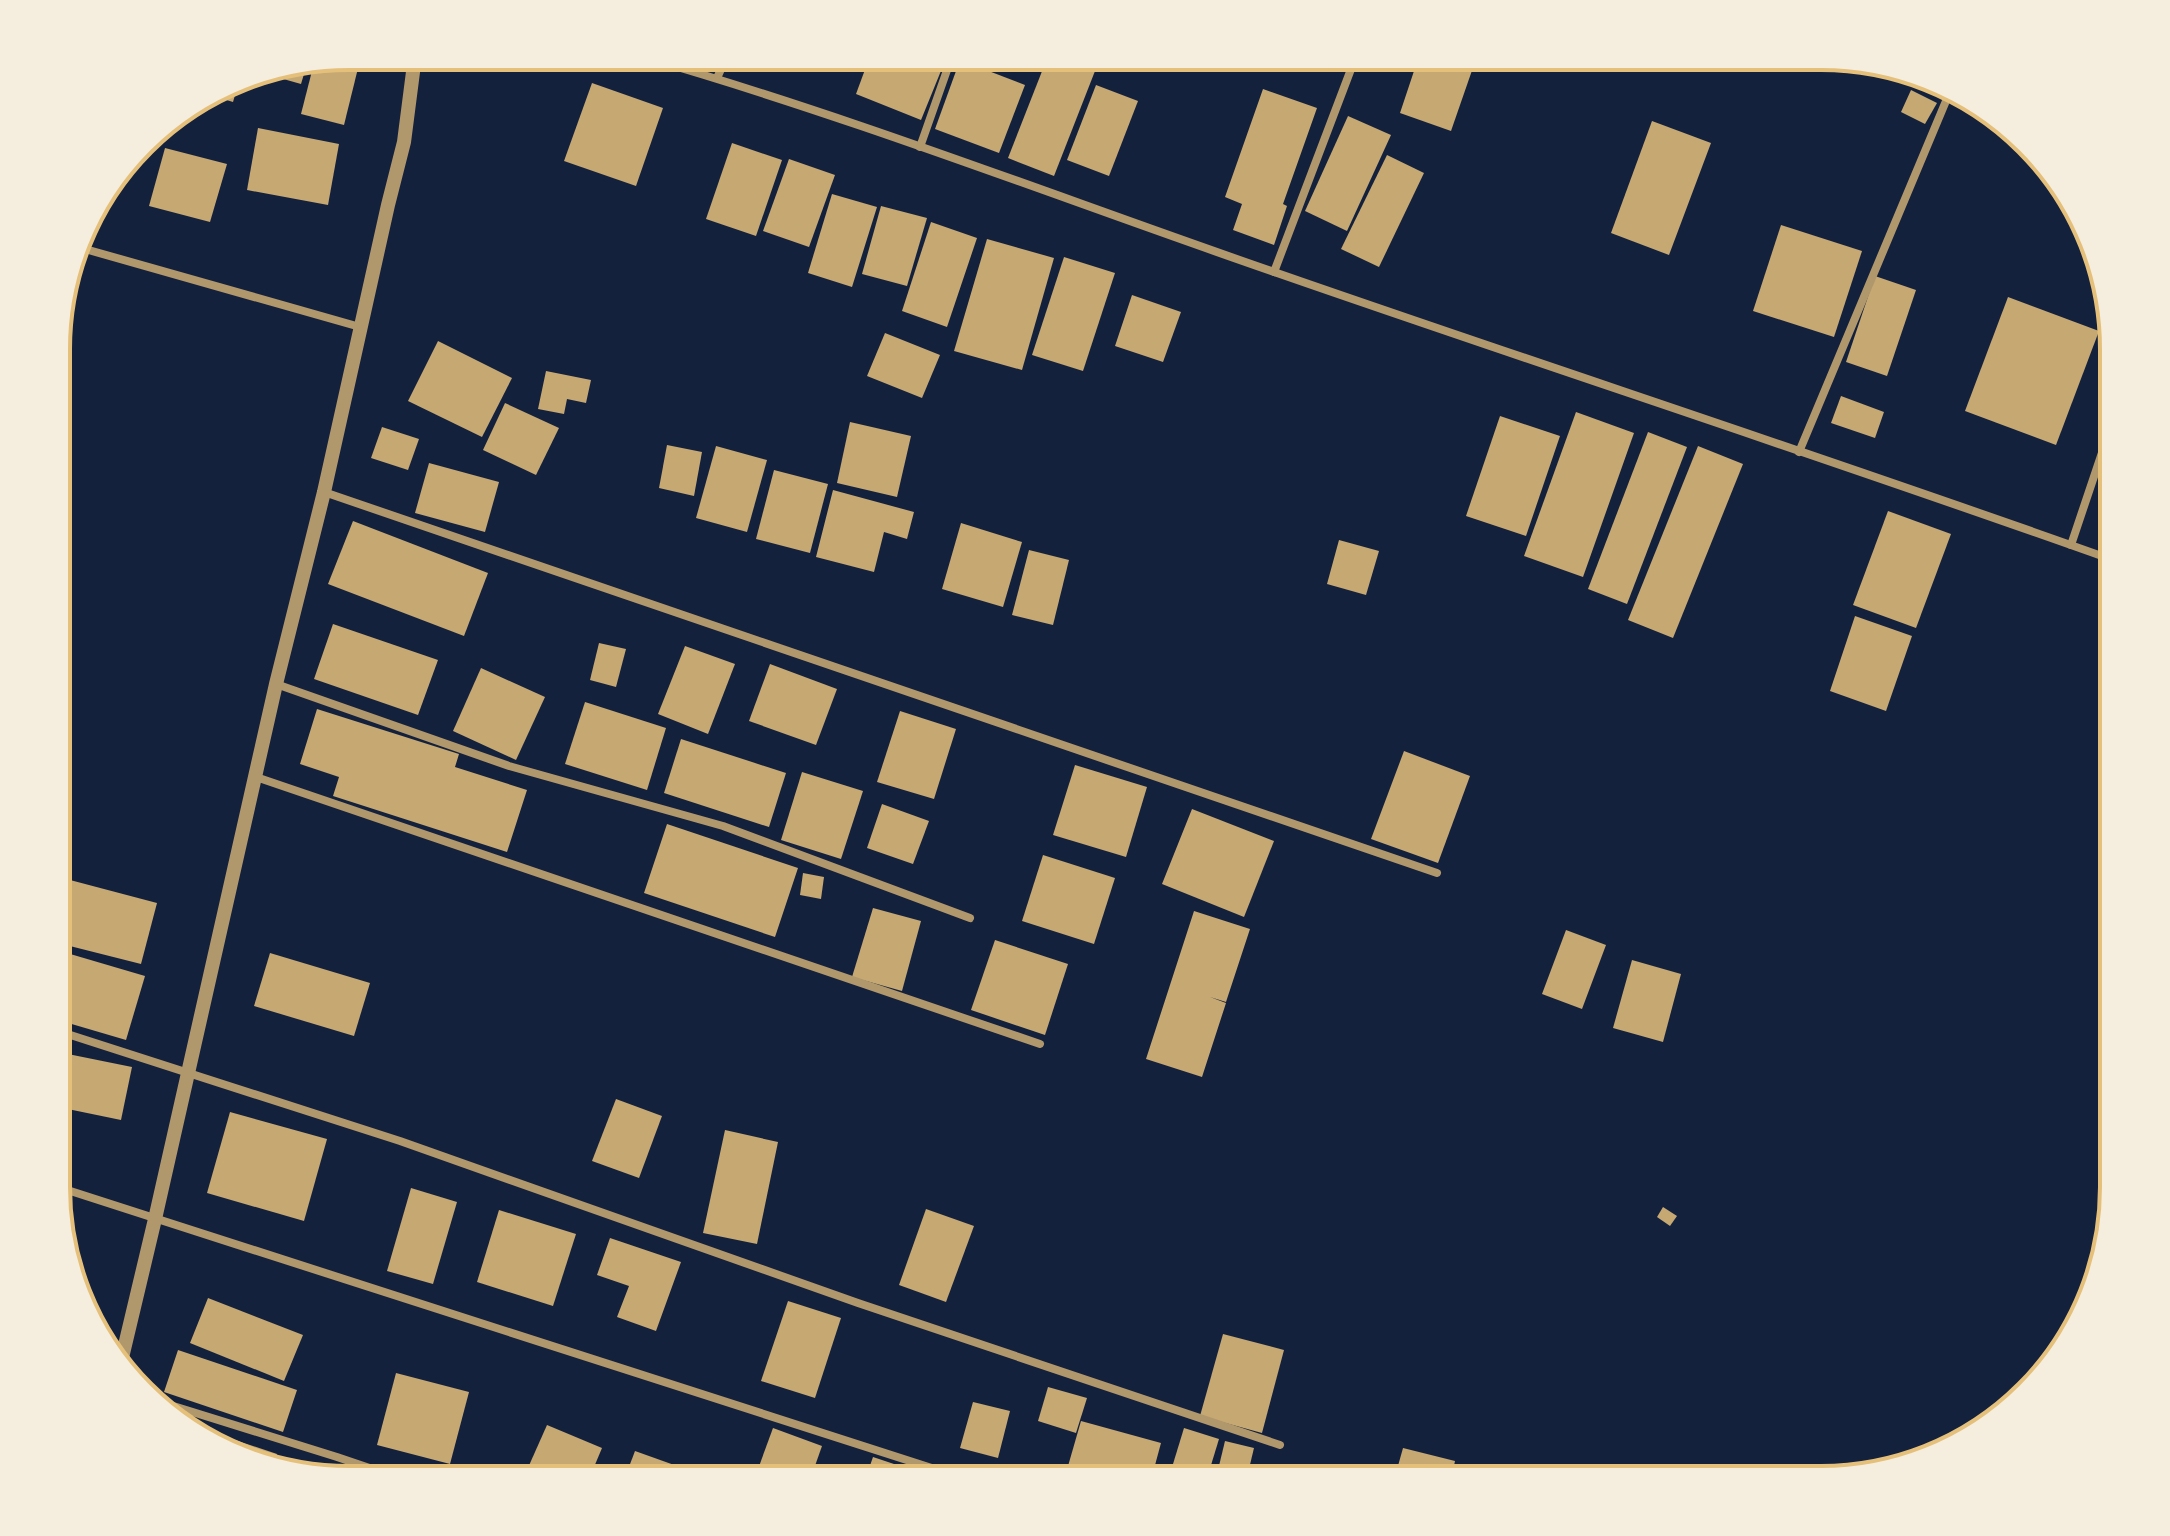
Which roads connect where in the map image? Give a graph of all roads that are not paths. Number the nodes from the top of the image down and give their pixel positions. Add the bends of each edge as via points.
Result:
1 (413, 71) edge
2 (692, 71) edge
3 (720, 71) edge
4 (947, 71) edge
5 (1350, 71) edge
6 (717, 78) junction
7 (1946, 100) edge
8 (920, 147) junction
9 (89, 250) edge
10 (1274, 272) junction
11 (360, 327) junction
12 (1799, 452) junction
13 (2099, 462) edge
14 (324, 492) junction
15 (2071, 545) junction
16 (2099, 555) edge
17 (276, 684) junction
18 (256, 777) junction
19 (1437, 873) dead end
20 (970, 918) dead end
21 (71, 1035) edge
22 (1040, 1044) dead end
23 (187, 1074) junction
24 (71, 1191) edge
25 (155, 1219) junction
26 (124, 1351) edge
27 (179, 1408) edge
28 (1280, 1445) dead end
29 (361, 1465) edge
30 (923, 1465) edge

1 - 11 street via 404,142
2 - 6 street
3 - 6 street
4 - 8 street
5 - 10 street
6 - 8 street
7 - 12 street
8 - 10 street
9 - 11 street
10 - 12 street
11 - 14 street
12 - 15 street
13 - 15 street
14 - 17 street
14 - 19 street
15 - 16 street
17 - 18 street
17 - 20 street via 509,766 723,826
18 - 22 street
18 - 23 street
21 - 23 street
23 - 25 street
23 - 28 street via 400,1141
24 - 25 street
25 - 26 street
25 - 30 street
27 - 29 street

